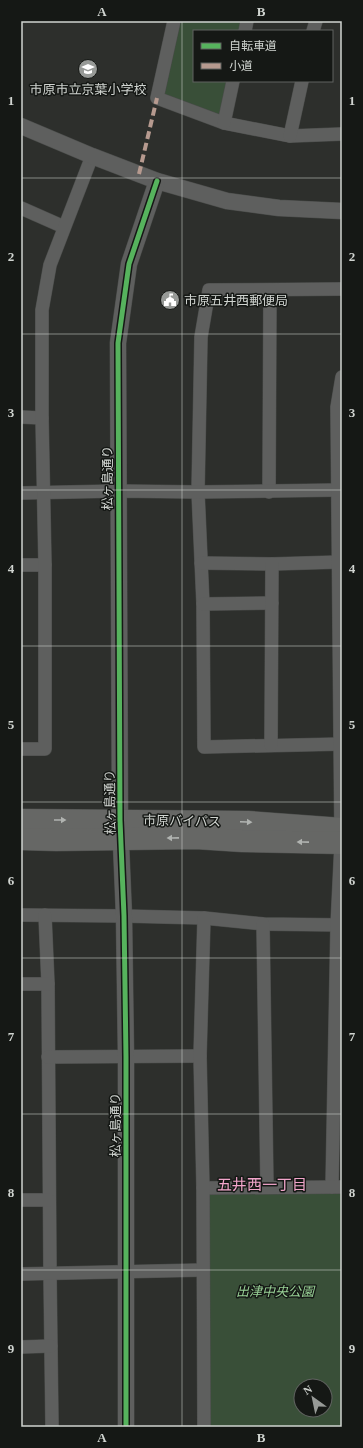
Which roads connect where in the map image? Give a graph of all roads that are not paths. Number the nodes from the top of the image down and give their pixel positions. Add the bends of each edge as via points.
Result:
1 (174, 21) edge
2 (233, 82) edge
3 (302, 82) edge
4 (224, 123) junction
5 (21, 126) edge
6 (342, 134) edge
7 (290, 136) junction
8 (92, 156) junction
9 (157, 181) junction
10 (21, 208) edge
11 (342, 211) edge
12 (64, 227) junction
13 (342, 289) edge
14 (270, 290) junction
15 (342, 377) edge
16 (340, 407) edge
17 (21, 417) edge
18 (42, 418) junction
19 (338, 490) junction
20 (118, 491) junction
21 (198, 492) junction
22 (269, 492) junction
23 (21, 493) edge
24 (44, 493) junction
25 (339, 562) junction
26 (201, 563) junction
27 (272, 564) junction
28 (21, 565) edge
29 (45, 565) junction
30 (272, 603) junction
31 (203, 604) junction
32 (341, 674) edge
33 (341, 744) edge
34 (271, 745) junction
35 (21, 749) edge
36 (21, 820) edge
37 (121, 830) junction
38 (342, 836) edge
39 (21, 839) edge
40 (21, 915) edge
41 (45, 915) junction
42 (124, 916) junction
43 (204, 918) junction
44 (263, 924) junction
45 (339, 925) edge
46 (21, 984) edge
47 (48, 984) junction
48 (339, 991) edge
49 (200, 1056) junction
50 (48, 1057) junction
51 (126, 1057) junction
52 (267, 1187) junction
53 (337, 1187) edge
54 (203, 1188) junction
55 (21, 1200) edge
56 (49, 1200) junction
57 (203, 1270) junction
58 (126, 1272) junction
59 (21, 1274) edge
60 (50, 1274) junction
61 (51, 1346) junction
62 (21, 1347) edge
63 (52, 1427) edge
64 (126, 1427) edge
65 (204, 1427) edge

1 - 4 street via 157,98
2 - 4 street
3 - 7 street
4 - 7 street
5 - 8 street
6 - 7 street
8 - 9 street
8 - 12 street
9 - 11 street via 227,201 279,208
9 - 20 street, 松ヶ島通り via 129,264 118,343
10 - 12 street
12 - 18 street via 50,265 42,310
13 - 14 street
14 - 21 street via 210,290 201,337
14 - 22 street
15 - 16 street
16 - 19 street
17 - 18 street
18 - 24 street
19 - 22 street
19 - 25 street
20 - 21 street
20 - 24 street
20 - 37 street, 松ヶ島通り
21 - 22 street
21 - 26 street
23 - 24 street
24 - 29 street
25 - 27 street
25 - 32 street
26 - 27 street
26 - 31 street
27 - 30 street
28 - 29 street
29 - 35 street via 45,749
30 - 31 street
30 - 34 street
31 - 34 street via 204,747
32 - 33 street
33 - 34 street
33 - 38 street
36 -> 37 highway, 市原バイパス
37 - 38 highway, 市原バイパス via 242,841
37 - 39 highway, 市原バイパス
37 - 42 street, 松ヶ島通り
38 - 45 street
40 - 41 street
41 - 42 street
41 - 47 street
42 - 43 street
42 - 51 street, 松ヶ島通り
43 - 44 street
43 - 49 street
44 - 45 street
44 - 52 street
45 - 48 street
46 - 47 street
47 - 50 street
48 - 53 street
49 - 51 street
49 - 54 street
50 - 51 street
50 - 56 street
51 - 58 street, 松ヶ島通り
52 - 53 street
52 - 54 street
54 - 57 street
55 - 56 street
56 - 60 street
57 - 58 street
57 - 65 street
58 - 60 street
58 - 64 street, 松ヶ島通り
59 - 60 street
60 - 61 street
61 - 62 street
61 - 63 street

